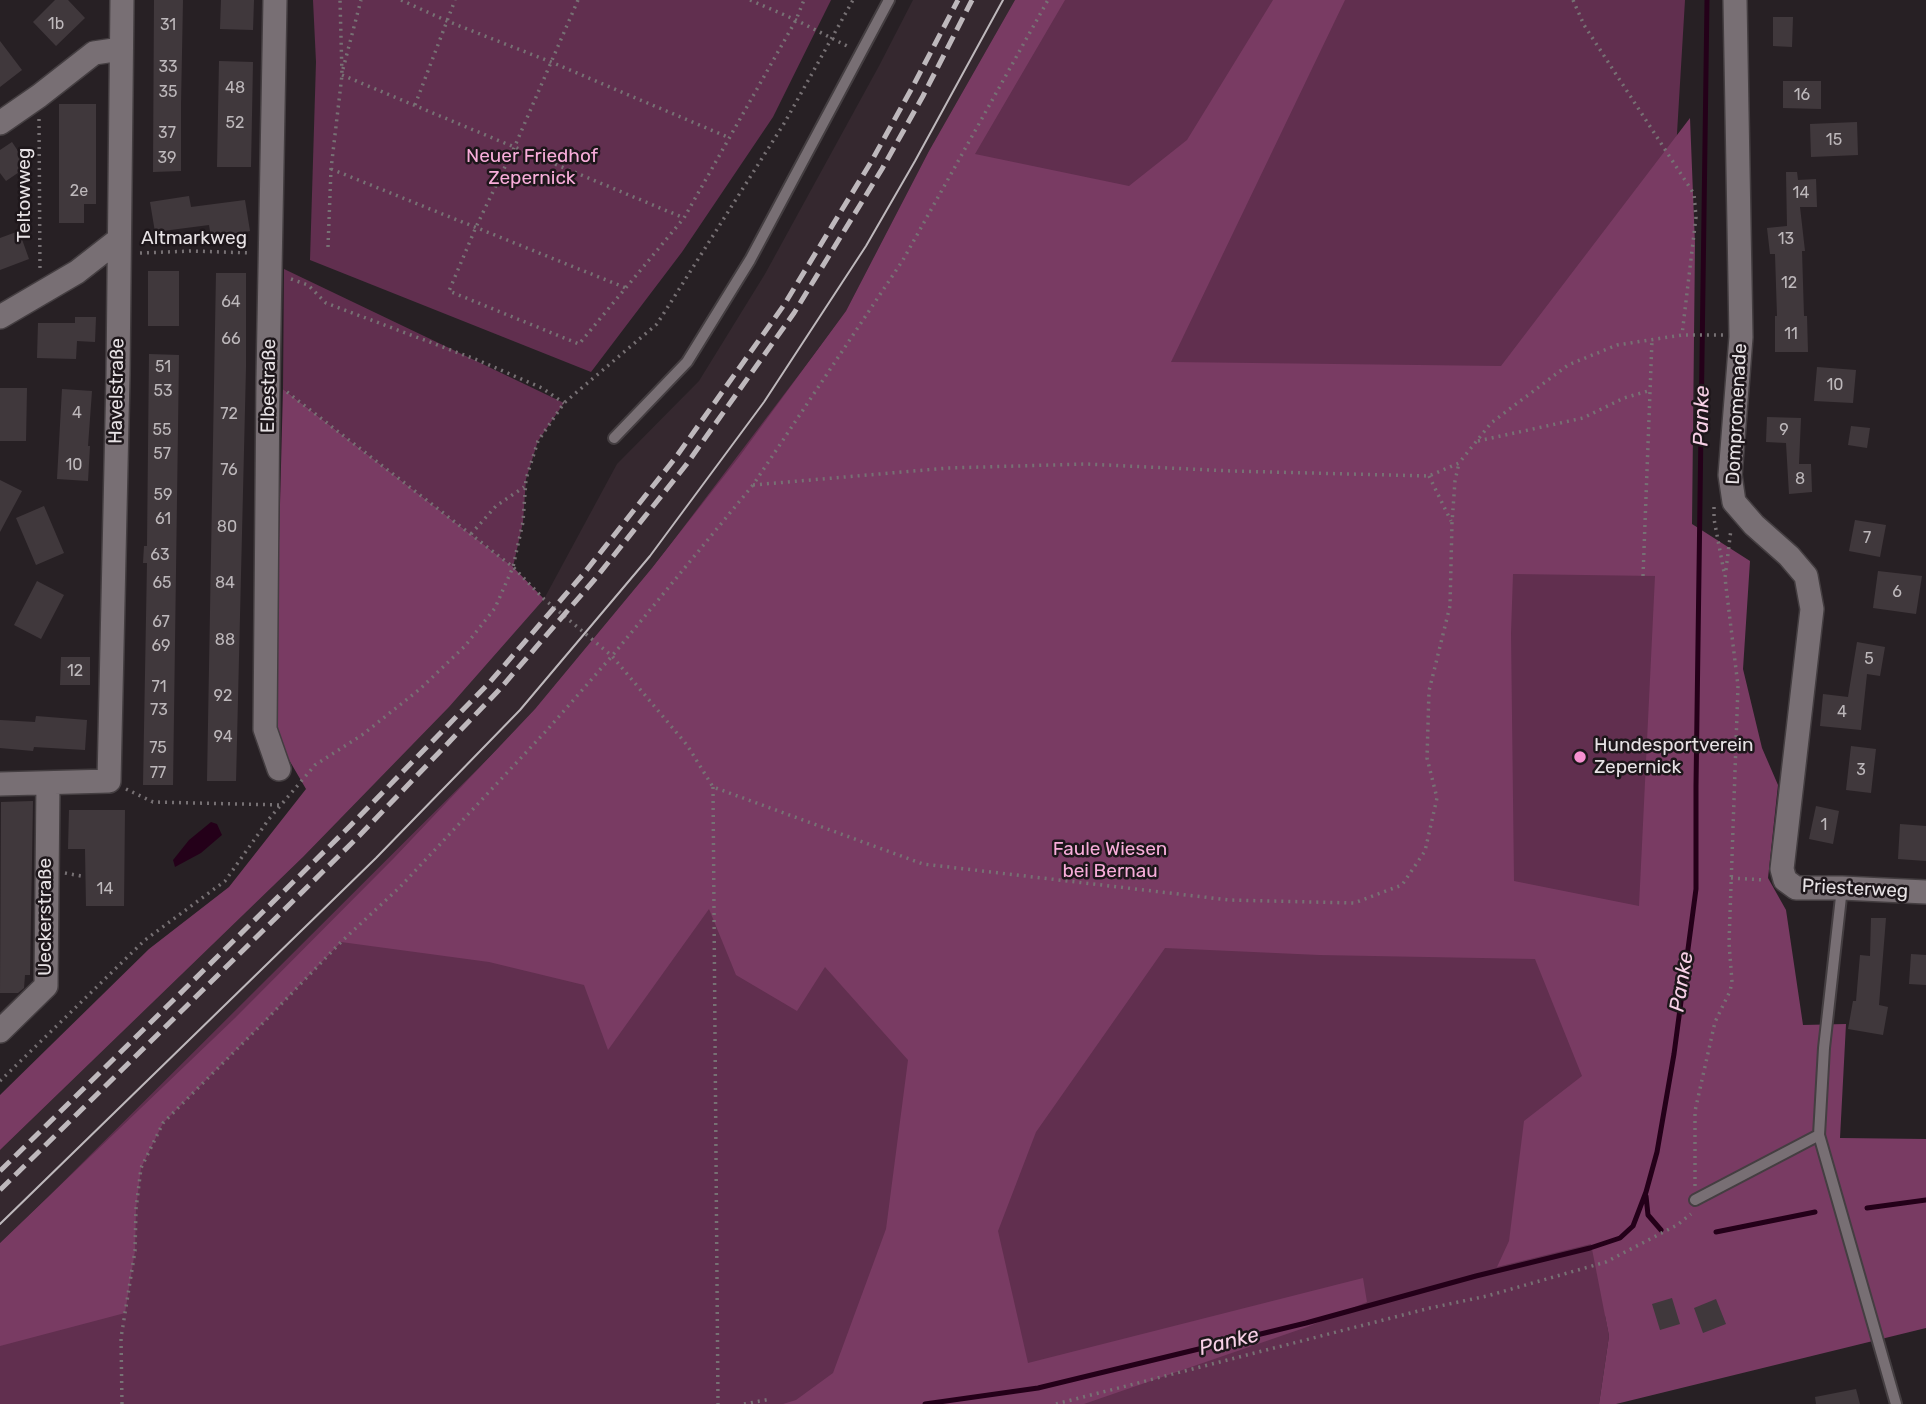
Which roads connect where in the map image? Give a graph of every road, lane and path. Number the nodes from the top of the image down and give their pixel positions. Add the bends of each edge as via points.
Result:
1 (122, 0) edge
2 (275, 0) edge
3 (340, 0) edge
4 (361, 0) edge
5 (401, 0) edge
6 (455, 0) edge
7 (578, 0) edge
8 (750, 0) edge
9 (804, 0) edge
10 (853, 0) edge
11 (889, 0) edge
12 (1048, 0) edge
13 (1573, 0) edge
14 (1735, 0) edge
15 (796, 20) junction
16 (447, 21) junction
17 (833, 38) junction
18 (121, 49) junction
19 (551, 62) junction
20 (342, 75) junction
21 (39, 96) junction
22 (415, 105) junction
23 (0, 123) edge
24 (730, 138) junction
25 (514, 148) junction
26 (331, 169) junction
27 (684, 218) junction
28 (476, 226) junction
29 (118, 247) junction
30 (328, 247) dead end
31 (271, 263) junction
32 (626, 288) junction
33 (40, 295) junction
34 (0, 317) edge
35 (1682, 335) junction
36 (1722, 335) dead end
37 (1652, 340) junction
38 (268, 378) junction
39 (1649, 390) junction
40 (564, 403) junction
41 (614, 438) dead end
42 (1476, 442) junction
43 (1459, 463) junction
44 (1429, 476) junction
45 (753, 485) junction
46 (526, 486) junction
47 (1734, 502) junction
48 (1452, 523) junction
49 (471, 534) junction
50 (513, 567) junction
51 (1643, 576) dead end
52 (612, 656) junction
53 (279, 769) dead end
54 (109, 781) junction
55 (48, 783) junction
56 (0, 784) edge
57 (713, 787) junction
58 (282, 805) junction
59 (1731, 878) junction
60 (1785, 880) junction
61 (1842, 888) junction
62 (1926, 892) edge
63 (0, 1031) edge
64 (0, 1081) edge
65 (1819, 1135) junction
66 (1695, 1200) junction
67 (771, 1399) dead end
68 (122, 1404) edge
69 (718, 1404) edge
70 (744, 1404) edge
71 (1056, 1404) edge
72 (1896, 1404) edge

1 - 18 street, Havelstraße
2 - 31 street, Elbestraße
3 - 20 path
4 - 20 path
5 - 16 path
6 - 16 path
7 - 19 path
8 - 15 path
9 - 15 path
10 - 17 path
11 - 41 lane via 750,260 687,362
12 - 45 path via 903,260
13 - 35 path via 1584,25 1694,194 1696,217
14 - 47 street, Dompromenade via 1741,337 1730,475
15 - 17 path
15 - 24 path
16 - 19 path
16 - 22 path
17 - 40 path via 657,324
18 - 21 street via 94,53
18 - 29 street, Havelstraße
19 - 24 path
19 - 25 path
20 - 22 path
20 - 26 path
21 - 23 street
21 - 33 path, Teltowweg
22 - 25 path
24 - 27 path
25 - 27 path
25 - 28 path
26 - 28 path
26 - 30 path
27 - 32 path
28 - 32 path
28 - 32 path via 449,291 579,344
29 - 31 path, Altmarkweg via 192,251
29 - 33 street
29 - 54 street, Havelstraße
31 - 38 street, Elbestraße
31 - 40 path, Altmarkweg via 334,307 480,361
33 - 34 street
35 - 36 path
35 - 37 path
37 - 39 path
37 - 42 path via 1617,345 1568,365 1491,423
38 - 49 path
38 - 53 street, Elbestraße via 265,729
39 - 42 path via 1583,418
39 - 51 path
40 - 46 path via 538,441
42 - 43 path
43 - 44 path
43 - 48 path
44 - 45 path via 1086,464 948,468
44 - 48 path
45 - 52 path
46 - 49 path via 496,506
46 - 50 path
47 - 59 path via 1725,578 1738,687
47 - 60 street, Dompromenade via 1806,576 1812,609 1782,869
48 - 57 path via 1450,606 1429,691 1427,758 1437,798 1425,851 1402,885 1354,903 1230,900 923,864
49 - 50 path
50 - 52 path
50 - 58 path via 495,608 465,646 421,689 315,765
52 - 57 path via 687,745
52 - 68 path via 400,887 163,1123 141,1168 135,1251 121,1338
54 - 55 street
54 - 58 path via 153,802
55 - 56 street
55 - 63 street, Ueckerstraße via 46,986
57 - 69 path
58 - 64 path via 225,881 145,940
59 - 60 path
59 - 66 path via 1732,982 1715,1023 1695,1111
60 - 61 street, Priesterweg via 1796,888
61 - 62 street, Priesterweg
61 - 65 lane
65 - 66 lane
65 - 72 lane
66 - 71 path via 1692,1212 1677,1225 1606,1262
67 - 70 path

